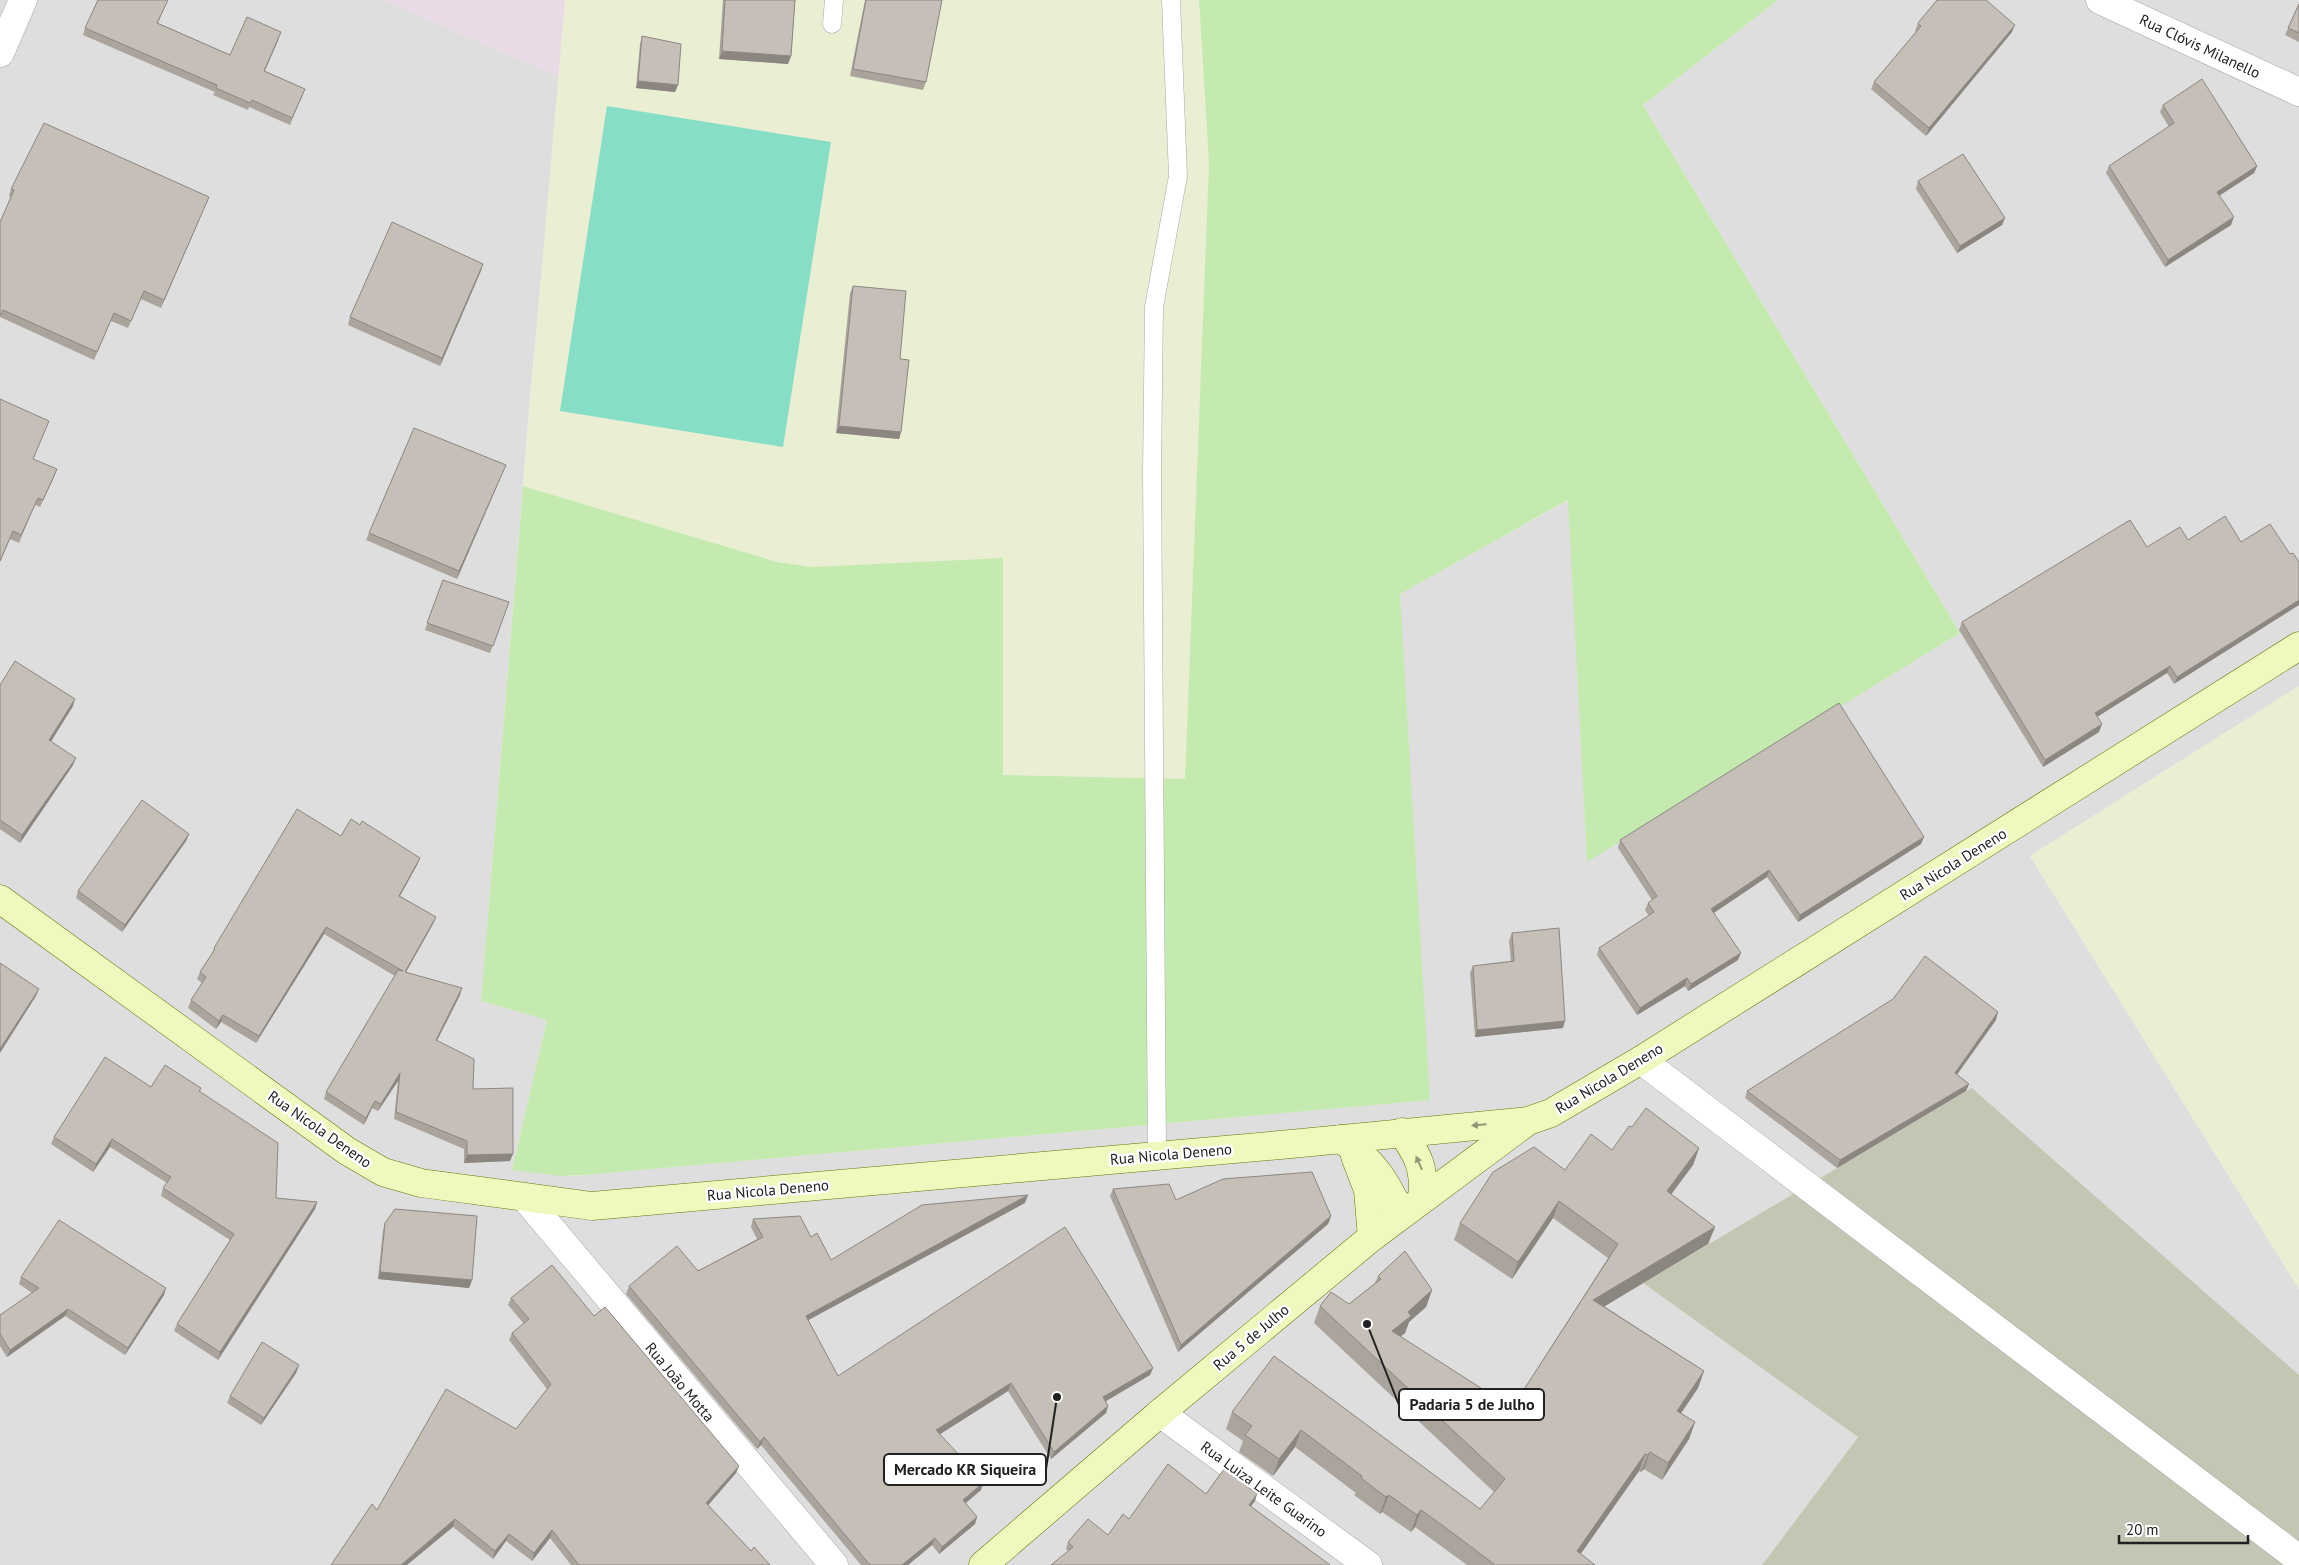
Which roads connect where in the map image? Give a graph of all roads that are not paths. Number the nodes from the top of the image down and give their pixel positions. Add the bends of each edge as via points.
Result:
1 (23, 0) edge
2 (834, 0) edge
3 (1171, 0) edge
4 (2100, 0) edge
5 (832, 24) dead end
6 (0, 53) edge
7 (2299, 92) edge
8 (2299, 646) edge
9 (0, 899) edge
10 (1641, 1060) junction
11 (1528, 1120) junction
12 (1402, 1132) junction
13 (1346, 1142) junction
14 (1157, 1155) junction
15 (1422, 1197) junction
16 (526, 1198) junction
17 (1401, 1214) junction
18 (1372, 1237) junction
19 (1160, 1413) junction
20 (2299, 1558) edge
21 (834, 1565) edge
22 (983, 1565) edge
23 (1368, 1565) edge

1 - 6 street
2 - 5 lane
3 - 14 lane via 1178,176 1154,307 1152,472
4 - 7 street, Rua Clóvis Milanello
8 - 10 street, Rua Nicola Deneno
9 - 16 street, Rua Nicola Deneno via 364,1162 403,1179
10 - 11 street, Rua Nicola Deneno via 1551,1113
10 - 20 street
11 -> 12 street, Rua Nicola Deneno
11 - 15 street, Rua 5 de Julho
12 - 13 street, Rua Nicola Deneno
15 -> 12 street via 1424,1174
13 - 14 street, Rua Nicola Deneno
13 - 17 street via 1372,1163
13 - 18 street via 1368,1190
14 - 16 street, Rua Nicola Deneno via 592,1206
15 - 17 street, Rua 5 de Julho
16 - 21 street, Rua João Motta
17 - 18 street, Rua 5 de Julho
18 - 19 street, Rua 5 de Julho
19 - 22 street, Rua 5 de Julho
19 - 23 street, Rua Luiza Leite Guarino

